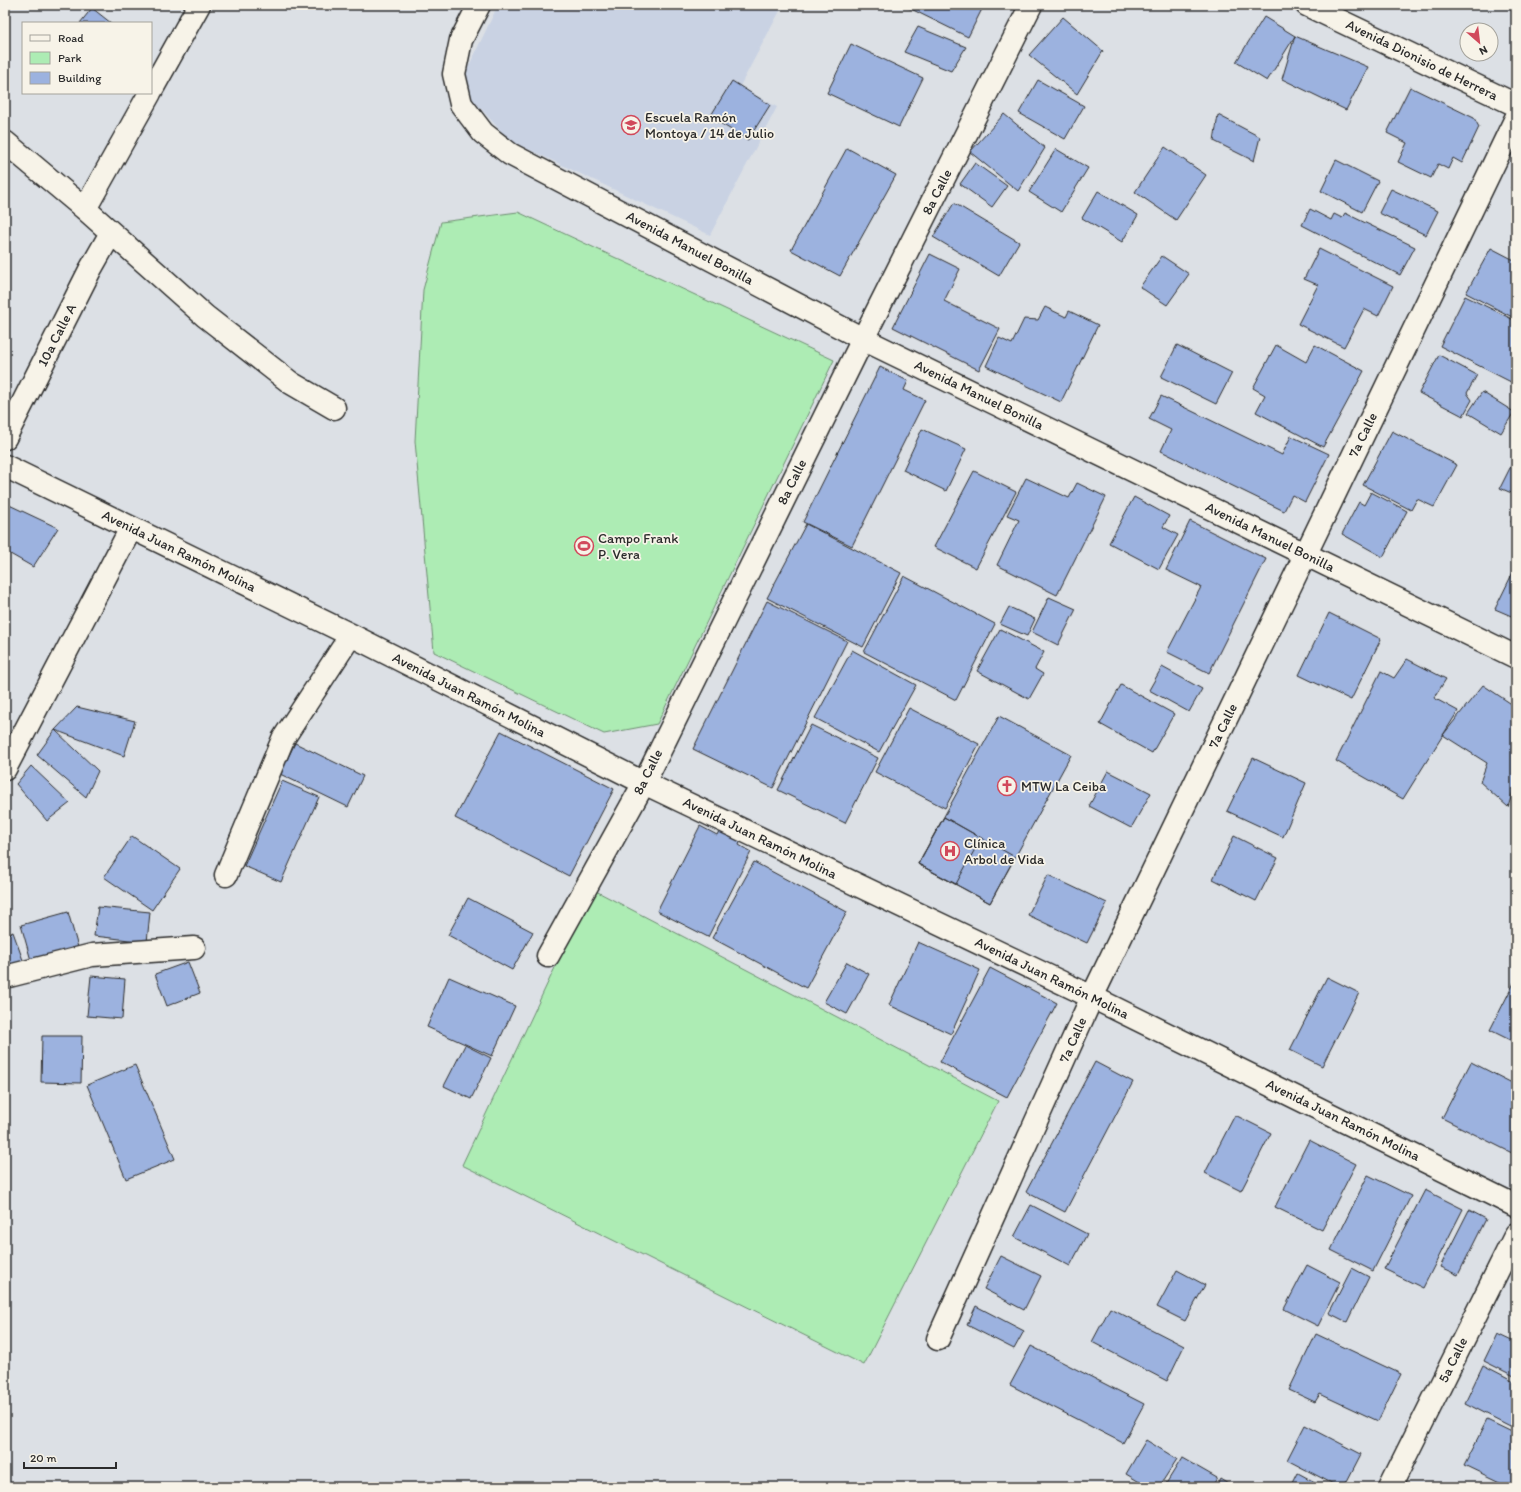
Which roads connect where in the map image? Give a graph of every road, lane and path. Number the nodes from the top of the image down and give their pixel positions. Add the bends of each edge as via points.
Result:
1 (199, 5) edge
2 (478, 5) edge
3 (1031, 5) edge
4 (1307, 5) edge
5 (152, 88) edge
6 (149, 94) edge
7 (1516, 105) edge
8 (1516, 118) edge
9 (5, 142) edge
10 (85, 209) junction
11 (112, 233) junction
12 (863, 339) junction
13 (334, 408) dead end
14 (5, 438) edge
15 (5, 466) edge
16 (131, 528) junction
17 (1305, 555) junction
18 (351, 635) junction
19 (1516, 657) edge
20 (5, 769) edge
21 (644, 783) junction
22 (226, 875) dead end
23 (194, 948) dead end
24 (548, 956) dead end
25 (5, 977) edge
26 (1092, 997) junction
27 (1516, 1206) edge
28 (1516, 1234) edge
29 (938, 1339) dead end
30 (1390, 1487) edge

1 - 5 street
2 - 12 street, Avenida Manuel Bonilla via 461,40 454,74 461,104 483,133 510,154
3 - 12 street, 8a Calle
4 - 7 street, Avenida Dionisio de Herrera
6 - 10 street
8 - 17 street, 7a Calle
9 - 10 street
10 - 11 street
11 - 13 street via 205,316 291,383
11 - 14 street, 10a Calle A via 90,270
12 - 17 street, Avenida Manuel Bonilla
12 - 21 street, 8a Calle
15 - 16 street, Avenida Juan Ramón Molina
16 - 18 street, Avenida Juan Ramón Molina
16 - 20 street
17 - 19 street, Avenida Manuel Bonilla
17 - 26 street, 7a Calle
18 - 21 street, Avenida Juan Ramón Molina
18 - 22 street via 283,739
21 - 24 street, 8a Calle
21 - 26 street, Avenida Juan Ramón Molina
23 - 25 street via 92,955
26 - 27 street, Avenida Juan Ramón Molina
26 - 29 street, 7a Calle
28 - 30 street, 5a Calle

